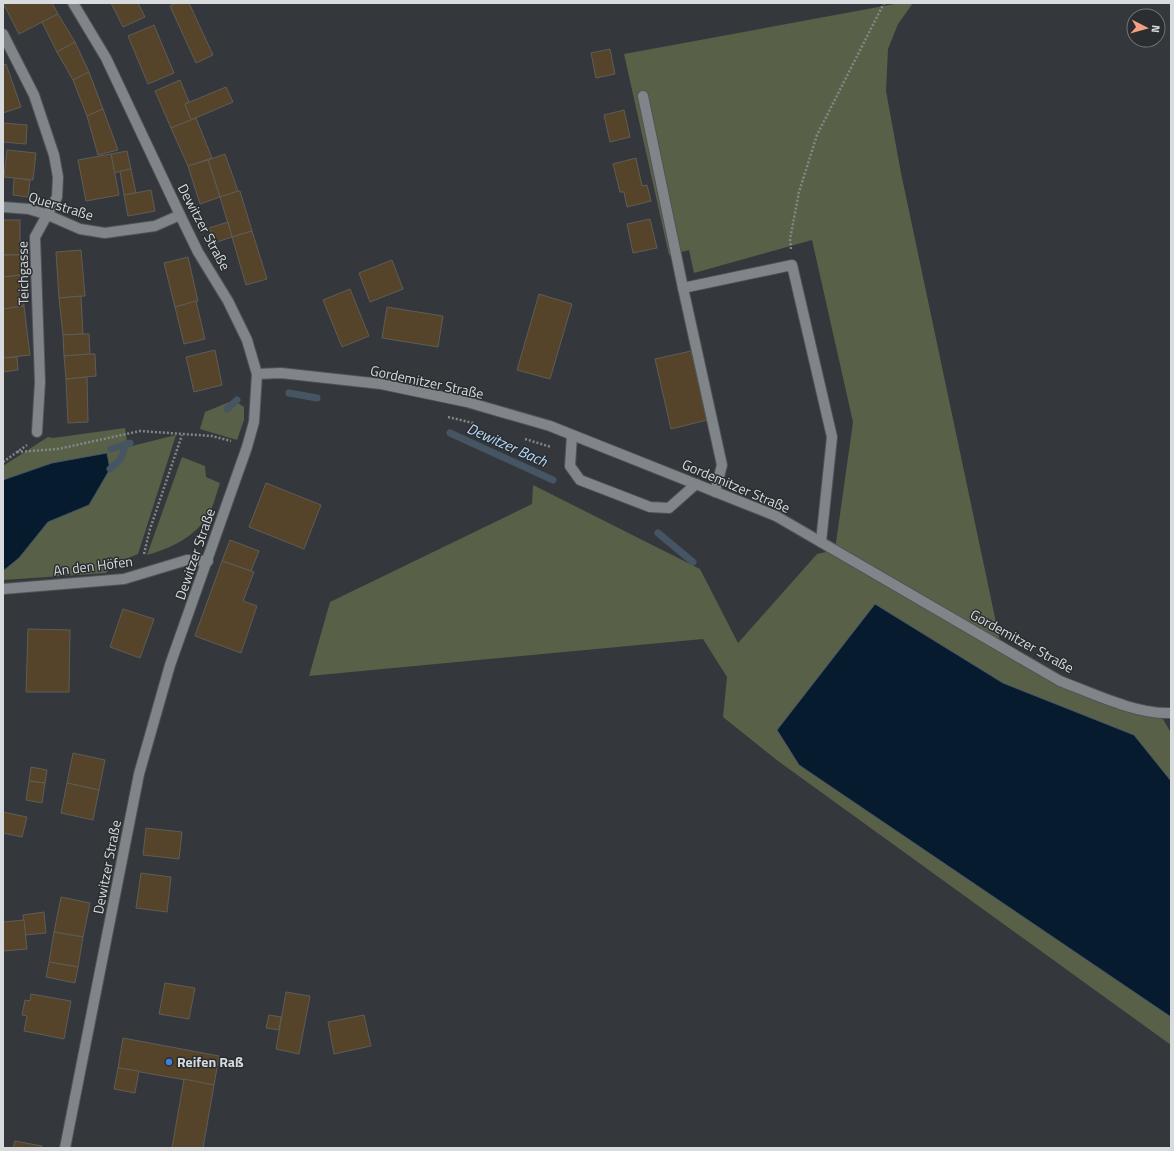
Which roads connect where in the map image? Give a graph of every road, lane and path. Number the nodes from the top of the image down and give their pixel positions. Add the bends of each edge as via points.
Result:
1 (73, 3) edge
2 (884, 3) edge
3 (3, 34) edge
4 (643, 96) dead end
5 (3, 207) edge
6 (48, 215) junction
7 (180, 215) junction
8 (792, 265) junction
9 (683, 288) junction
10 (257, 374) junction
11 (37, 432) joint
12 (182, 435) junction
13 (572, 435) junction
14 (223, 439) dead end
15 (17, 452) junction
16 (3, 462) edge
17 (696, 484) junction
18 (715, 492) junction
19 (821, 542) junction
20 (208, 561) junction
21 (139, 575) junction
22 (3, 589) edge
23 (1171, 713) edge
24 (65, 1148) edge

1 - 7 street, Dewitzer Straße via 106,58
2 - 8 path via 818,135 799,192 790,239
3 - 6 street, Teichgasse via 34,95 54,155 58,177 57,197
4 - 9 street
5 - 6 street, Querstraße via 29,209
6 - 7 street, Querstraße via 80,229 105,233 155,226
6 - 11 street, Teichgasse via 35,237 40,382
7 - 10 street, Dewitzer Straße via 247,340
8 - 9 street
8 - 19 street via 832,437
9 - 18 street via 722,465
10 - 13 street, Gordemitzer Straße via 281,373 381,384 467,402
10 - 20 street, Dewitzer Straße via 254,422 248,446
11 - 15 path via 37,438
12 - 14 path
12 - 15 path via 140,431 84,444
12 - 21 path via 150,529
13 - 17 street, Gordemitzer Straße
13 - 17 street via 570,466 580,480 650,507 669,508
15 - 16 path
17 - 18 street, Gordemitzer Straße
18 - 19 street, Gordemitzer Straße via 776,516
19 - 23 street, Gordemitzer Straße via 1060,681 1108,700 1159,714
20 - 21 street, An den Höfen via 187,560
20 - 24 street, Dewitzer Straße via 170,665 139,774
21 - 22 street, An den Höfen via 124,579

